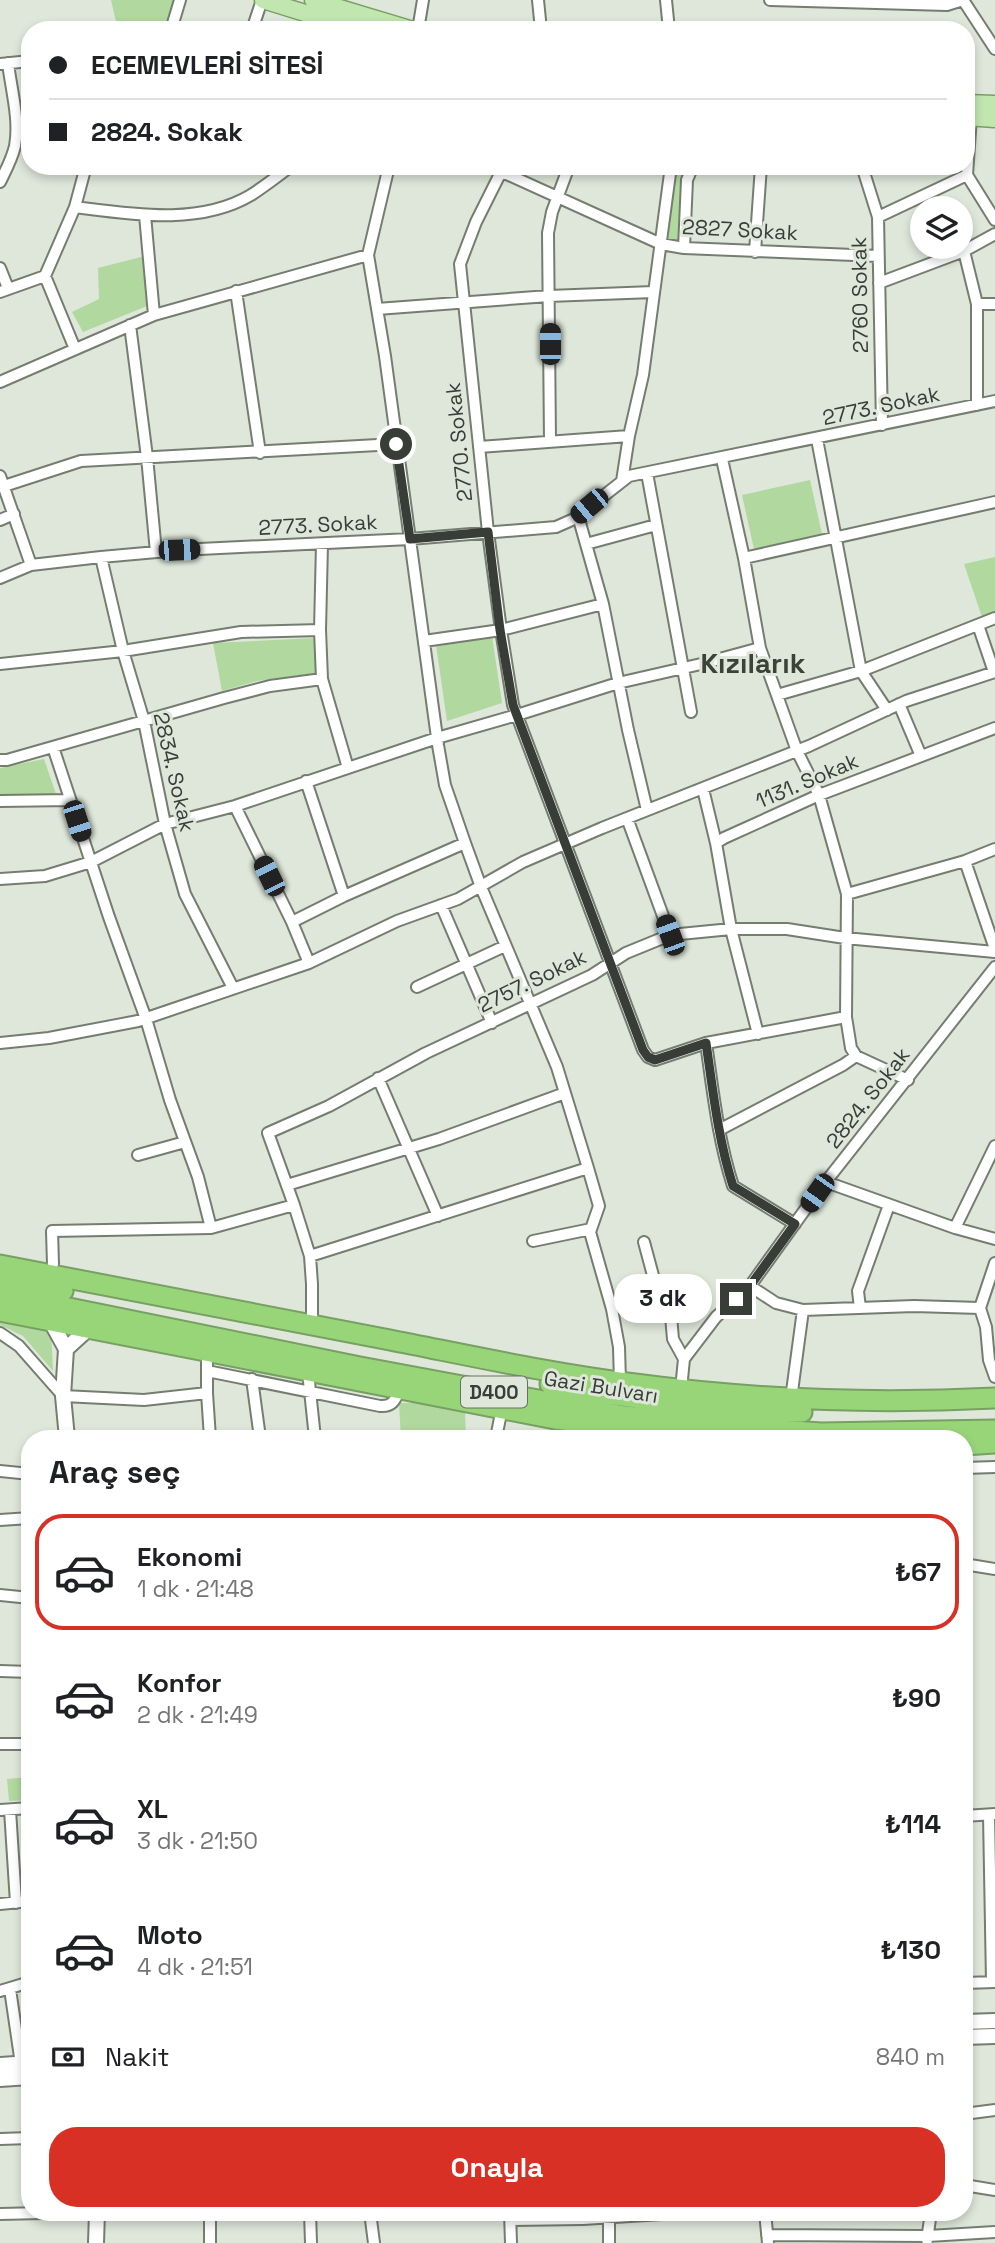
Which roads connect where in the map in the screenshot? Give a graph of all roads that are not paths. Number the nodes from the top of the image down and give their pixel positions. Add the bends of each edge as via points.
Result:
1 (180, 0) edge
2 (263, 0) edge
3 (313, 0) edge
4 (423, 0) edge
5 (538, 0) edge
6 (666, 0) edge
7 (770, 0) edge
8 (963, 0) edge
9 (787, 1) edge
10 (174, 21) edge
11 (255, 21) edge
12 (330, 21) edge
13 (385, 21) edge
14 (418, 21) edge
15 (540, 21) edge
16 (668, 21) edge
17 (995, 49) edge
18 (4, 64) edge
19 (995, 104) edge
20 (975, 111) edge
21 (975, 115) edge
22 (995, 119) edge
23 (84, 175) edge
24 (279, 175) edge
25 (386, 175) edge
26 (500, 175) edge
27 (507, 175) edge
28 (566, 175) edge
29 (670, 175) edge
30 (689, 175) edge
31 (760, 175) edge
32 (865, 175) edge
33 (967, 175) joint
34 (0, 182) edge
35 (557, 198) junction
36 (75, 207) junction
37 (145, 215) junction
38 (878, 217) junction
39 (995, 220) edge
40 (995, 234) edge
41 (661, 244) junction
42 (973, 246) edge
43 (684, 248) junction
44 (755, 252) junction
45 (368, 255) junction
46 (878, 256) junction
47 (943, 259) edge
48 (966, 259) edge
49 (0, 268) edge
50 (45, 276) junction
51 (879, 283) junction
52 (4, 290) edge
53 (236, 291) junction
54 (653, 292) junction
55 (549, 296) junction
56 (464, 303) junction
57 (977, 304) junction
58 (995, 304) edge
59 (377, 309) junction
60 (154, 315) junction
61 (130, 325) junction
62 (75, 349) junction
63 (0, 382) edge
64 (995, 401) edge
65 (977, 405) junction
66 (882, 425) junction
67 (629, 436) junction
68 (817, 439) junction
69 (550, 440) junction
70 (396, 444) junction
71 (479, 447) junction
72 (260, 453) junction
73 (147, 457) junction
74 (722, 459) junction
75 (647, 473) junction
76 (2, 481) edge
77 (622, 481) junction
78 (995, 502) edge
79 (14, 514) junction
80 (578, 516) junction
81 (0, 520) edge
82 (656, 525) junction
83 (488, 532) junction
84 (836, 537) junction
85 (410, 539) junction
86 (322, 544) junction
87 (586, 544) junction
88 (156, 552) junction
89 (101, 557) junction
90 (744, 558) junction
91 (31, 565) junction
92 (0, 578) edge
93 (603, 604) junction
94 (995, 618) edge
95 (978, 625) junction
96 (320, 630) junction
97 (500, 630) junction
98 (424, 641) junction
99 (760, 648) junction
100 (123, 651) junction
101 (0, 664) edge
102 (683, 668) junction
103 (861, 671) junction
104 (994, 672) edge
105 (322, 679) junction
106 (618, 683) junction
107 (777, 695) junction
108 (900, 704) junction
109 (887, 710) junction
110 (691, 712) dead end
111 (517, 715) junction
112 (144, 722) junction
113 (995, 728) edge
114 (437, 738) junction
115 (53, 747) junction
116 (797, 751) junction
117 (921, 756) junction
118 (0, 760) edge
119 (348, 768) junction
120 (306, 781) junction
121 (703, 789) junction
122 (819, 795) junction
123 (71, 800) junction
124 (0, 802) edge
125 (235, 806) junction
126 (647, 810) junction
127 (626, 818) junction
128 (165, 824) junction
129 (465, 843) junction
130 (566, 843) junction
131 (716, 844) junction
132 (995, 849) edge
133 (965, 861) junction
134 (91, 862) junction
135 (0, 879) edge
136 (481, 887) junction
137 (847, 894) junction
138 (344, 896) junction
139 (441, 905) junction
140 (292, 922) junction
141 (731, 929) junction
142 (670, 935) junction
143 (845, 938) junction
144 (505, 946) junction
145 (995, 950) edge
146 (309, 962) junction
147 (466, 963) junction
148 (610, 964) junction
149 (995, 967) edge
150 (417, 987) dead end
151 (233, 988) junction
152 (529, 1004) junction
153 (846, 1017) junction
154 (146, 1018) junction
155 (492, 1023) junction
156 (758, 1034) junction
157 (0, 1043) edge
158 (706, 1043) junction
159 (856, 1056) junction
160 (378, 1079) junction
161 (908, 1080) junction
162 (565, 1093) junction
163 (719, 1130) junction
164 (185, 1142) junction
165 (995, 1146) edge
166 (409, 1149) junction
167 (138, 1155) dead end
168 (589, 1168) junction
169 (826, 1182) junction
170 (287, 1185) junction
171 (295, 1205) junction
172 (889, 1205) junction
173 (438, 1216) junction
174 (795, 1224) junction
175 (211, 1228) junction
176 (955, 1228) junction
177 (591, 1229) junction
178 (995, 1239) edge
179 (533, 1241) dead end
180 (644, 1242) dead end
181 (310, 1256) junction
182 (995, 1263) edge
183 (53, 1264) dead end
184 (0, 1265) edge
185 (0, 1279) edge
186 (750, 1286) junction
187 (0, 1294) edge
188 (860, 1308) junction
189 (980, 1308) junction
190 (803, 1310) junction
191 (0, 1311) edge
192 (50, 1320) junction
193 (312, 1326) junction
194 (89, 1328) junction
195 (0, 1333) edge
196 (66, 1349) junction
197 (684, 1359) junction
198 (207, 1362) junction
199 (308, 1372) junction
200 (995, 1377) edge
201 (252, 1379) junction
202 (620, 1382) junction
203 (400, 1389) junction
204 (681, 1389) junction
205 (207, 1393) junction
206 (310, 1393) junction
207 (63, 1396) junction
208 (995, 1398) edge
209 (791, 1399) junction
210 (502, 1408) junction
211 (995, 1410) edge
212 (66, 1430) edge
213 (209, 1430) edge
214 (259, 1430) edge
215 (314, 1430) edge
216 (498, 1430) edge
217 (648, 1430) edge
218 (779, 1430) edge
219 (973, 1430) edge
220 (995, 1430) edge
221 (979, 1444) edge
222 (995, 1467) edge
223 (973, 1468) edge
224 (977, 1468) junction
225 (0, 1471) edge
226 (21, 1473) edge
227 (21, 1519) edge
228 (0, 1520) edge
229 (973, 1565) edge
230 (995, 1569) edge
231 (0, 1595) edge
232 (21, 1597) edge
233 (0, 1671) edge
234 (21, 1672) edge
235 (0, 1744) edge
236 (21, 1744) edge
237 (5, 1810) edge
238 (992, 1815) edge
239 (973, 1816) edge
240 (21, 1902) edge
241 (16, 1903) junction
242 (0, 1904) edge
243 (993, 1927) edge
244 (994, 1982) edge
245 (973, 1983) edge
246 (5, 1990) edge
247 (16, 2021) junction
248 (21, 2021) edge
249 (995, 2021) edge
250 (973, 2022) edge
251 (995, 2036) edge
252 (973, 2037) edge
253 (21, 2044) edge
254 (21, 2063) edge
255 (0, 2065) edge
256 (21, 2078) edge
257 (0, 2079) edge
258 (995, 2110) edge
259 (973, 2113) edge
260 (21, 2138) edge
261 (0, 2139) edge
262 (973, 2186) edge
263 (995, 2190) edge
264 (0, 2214) edge
265 (21, 2214) edge
266 (97, 2221) edge
267 (210, 2221) edge
268 (310, 2221) edge
269 (371, 2221) edge
270 (510, 2221) edge
271 (609, 2221) edge
272 (766, 2221) edge
273 (930, 2221) edge
274 (995, 2232) edge
275 (768, 2239) edge
276 (856, 2239) edge
277 (928, 2240) edge
278 (96, 2243) edge
279 (209, 2243) edge
280 (311, 2243) edge
281 (374, 2243) edge
282 (511, 2243) edge
283 (609, 2243) edge

1 - 10 street
2 - 11 street
2 - 12 main road
3 - 13 main road
4 - 14 street
5 - 15 street
6 - 16 street
7 - 9 street
8 - 9 street via 947,5
8 - 17 street
18 - 34 street via 15,113 16,143
19 - 20 main road
21 - 22 main road
23 - 36 street
24 - 37 street via 250,196 226,205
25 - 45 street
26 - 56 street, 2770. Sokak via 460,264
27 - 35 street, 2827 Sokak
28 - 35 street
29 - 41 street
30 - 43 street
31 - 44 street
32 - 38 street, 2760 Sokak
33 - 38 street
33 - 39 street
35 - 41 street, 2827 Sokak
35 - 55 street via 548,233
36 - 37 street
36 - 50 street
37 - 60 street
38 - 46 street, 2760 Sokak
40 - 42 street
41 - 43 street, 2827 Sokak
41 - 54 street
43 - 44 street, 2827 Sokak
44 - 46 street, 2827 Sokak
45 - 53 street
45 - 59 street
46 - 51 street, 2760 Sokak
47 - 51 street
48 - 57 street
49 - 52 street
50 - 52 street
50 - 62 street
51 - 66 street, 2760 Sokak
53 - 60 street
53 - 72 street
54 - 55 street
54 - 67 street via 643,375
55 - 56 street
55 - 69 street
56 - 59 street
56 - 71 street, 2770. Sokak
57 - 58 street
57 - 65 street
59 - 70 street
60 - 61 street
61 - 62 street
61 - 73 street
62 - 63 street
64 - 65 street, 2773. Sokak
65 - 66 street, 2773. Sokak
66 - 68 street, 2773. Sokak
67 - 69 street
67 - 77 street
68 - 74 street, 2773. Sokak
68 - 84 street
69 - 71 street
70 - 72 street
70 - 85 street
71 - 83 street, 2770. Sokak
72 - 73 street
73 - 76 street via 81,461
73 - 88 street
74 - 75 street, 2773. Sokak
74 - 90 street
75 - 77 street, 2773. Sokak
75 - 82 street
76 - 79 street
77 - 80 street, 2773. Sokak
78 - 84 street
79 - 81 street
79 - 91 street
80 - 83 street, 2773. Sokak via 556,527
80 - 87 street
82 - 87 street
82 - 102 street
83 - 85 street, 2773. Sokak
83 - 97 street, 2770. Sokak
84 - 90 street
84 - 103 street
85 - 86 street, 2773. Sokak
85 - 98 street
86 - 88 street, 2773. Sokak
86 - 96 street
87 - 93 street
88 - 89 street, 2773. Sokak
89 - 91 street, 2773. Sokak
89 - 100 street, 2834. Sokak
90 - 99 street
91 - 92 street, 2773. Sokak
93 - 97 street
93 - 106 street
94 - 95 street
95 - 103 street
95 - 104 street
96 - 100 street via 241,632
96 - 105 street
97 - 98 street
97 - 111 street, 2770. Sokak
98 - 114 street
99 - 102 street
99 - 107 street
100 - 101 street
100 - 112 street, 2834. Sokak
102 - 106 street
102 - 110 street
103 - 107 street
103 - 109 street
104 - 108 street
105 - 112 street via 270,686
105 - 119 street
106 - 111 street
106 - 126 street
107 - 116 street
108 - 109 street
108 - 117 street
109 - 116 street
111 - 114 street
111 - 130 street, 2770. Sokak
112 - 115 street
112 - 128 street, 2834. Sokak
113 - 117 street, 1131. Sokak
114 - 119 street
114 - 129 street via 445,785
115 - 118 street
115 - 123 street
116 - 121 street
116 - 122 street
117 - 122 street, 1131. Sokak
119 - 120 street
120 - 125 street
120 - 138 street
121 - 126 street
121 - 131 street
122 - 131 street, 1131. Sokak
122 - 137 street
123 - 124 street
123 - 134 street
125 - 128 street
125 - 140 street
126 - 127 street
127 - 130 street
127 - 142 street
128 - 134 street
128 - 151 street, 2834. Sokak via 185,894
129 - 136 street
129 - 138 street
130 - 136 street
130 - 148 street, 2770. Sokak
131 - 141 street
132 - 133 street
133 - 137 street
133 - 145 street
134 - 135 street via 45,876
134 - 154 street
136 - 139 street
136 - 144 street
137 - 143 street
138 - 140 street
139 - 146 street
139 - 147 street
140 - 146 street
141 - 142 street, 2757. Sokak
141 - 143 street, 2757. Sokak via 787,929
141 - 156 street
142 - 148 street, 2757. Sokak
143 - 145 street, 2757. Sokak
143 - 153 street
144 - 147 street
144 - 152 street
146 - 151 street
147 - 150 street
147 - 155 street
148 - 152 street, 2757. Sokak
148 - 158 street, 2770. Sokak via 648,1057 655,1060
149 - 161 street, 2824. Sokak
151 - 154 street
152 - 155 street, 2757. Sokak
152 - 162 street
153 - 156 street
153 - 159 street
154 - 157 street
154 - 164 street
155 - 160 street, 2757. Sokak
156 - 158 street
158 - 163 street
159 - 161 street
159 - 163 street
160 - 166 street
160 - 170 street, 2757. Sokak via 268,1133
161 - 169 street, 2824. Sokak
162 - 166 street
162 - 168 street
163 - 174 street via 733,1186
164 - 167 street
164 - 175 street
165 - 176 street
166 - 170 street
166 - 173 street
168 - 173 street
168 - 177 street via 599,1206
169 - 172 street
169 - 174 street, 2824. Sokak
170 - 171 street
171 - 175 street
171 - 181 street
172 - 176 street
172 - 188 street via 858,1291
173 - 181 street
174 - 186 street, 2824. Sokak
175 - 183 street via 52,1231
176 - 178 street
177 - 179 street
177 - 202 street via 620,1347
180 - 197 street via 658,1294 671,1316 673,1339
181 - 193 street
182 - 189 street
184 - 193 highway
185 - 211 highway, Gazi Bulvarı / D400 via 603,1395 736,1410 869,1414
186 - 190 street via 776,1303
186 - 197 street, 2824. Sokak via 716,1317
187 - 218 highway, Gazi Bulvarı / D400 via 624,1416
188 - 189 street
188 - 190 street
189 - 200 street
190 - 209 street
191 - 192 highway
192 - 194 highway
192 - 196 main road
193 - 202 highway
194 - 196 main road
194 - 198 highway
195 - 207 street via 19,1346
196 - 207 main road
197 - 204 street
198 - 199 highway
198 - 201 street
198 - 205 street
199 - 203 highway
199 - 206 street
201 - 206 street
201 - 214 street
202 - 204 highway
203 - 206 street via 388,1407
203 - 210 highway
204 - 209 highway
205 - 207 street via 144,1400
205 - 213 street
206 - 215 street
207 - 212 main road
208 - 209 highway via 908,1402
210 - 216 street
210 - 217 highway
219 - 220 highway, Gazi Bulvarı / D400
221 - 224 street
222 - 224 street
223 - 224 street
225 - 226 street
227 - 228 street
229 - 230 street
231 - 232 street
233 - 234 street
235 - 236 street
237 - 241 street
238 - 239 street
238 - 243 street
240 - 241 street
241 - 242 street
243 - 244 street
244 - 245 street
246 - 247 street
247 - 248 street
247 - 253 street
249 - 250 main road
251 - 252 main road
254 - 255 main road
256 - 257 main road
258 - 259 street
260 - 261 street
262 - 263 street
264 - 265 street
266 - 278 main road
267 - 279 street
268 - 280 street
269 - 281 street
270 - 282 street
271 - 283 street
272 - 275 street
273 - 277 street
274 - 277 street
275 - 276 street
276 - 277 street

